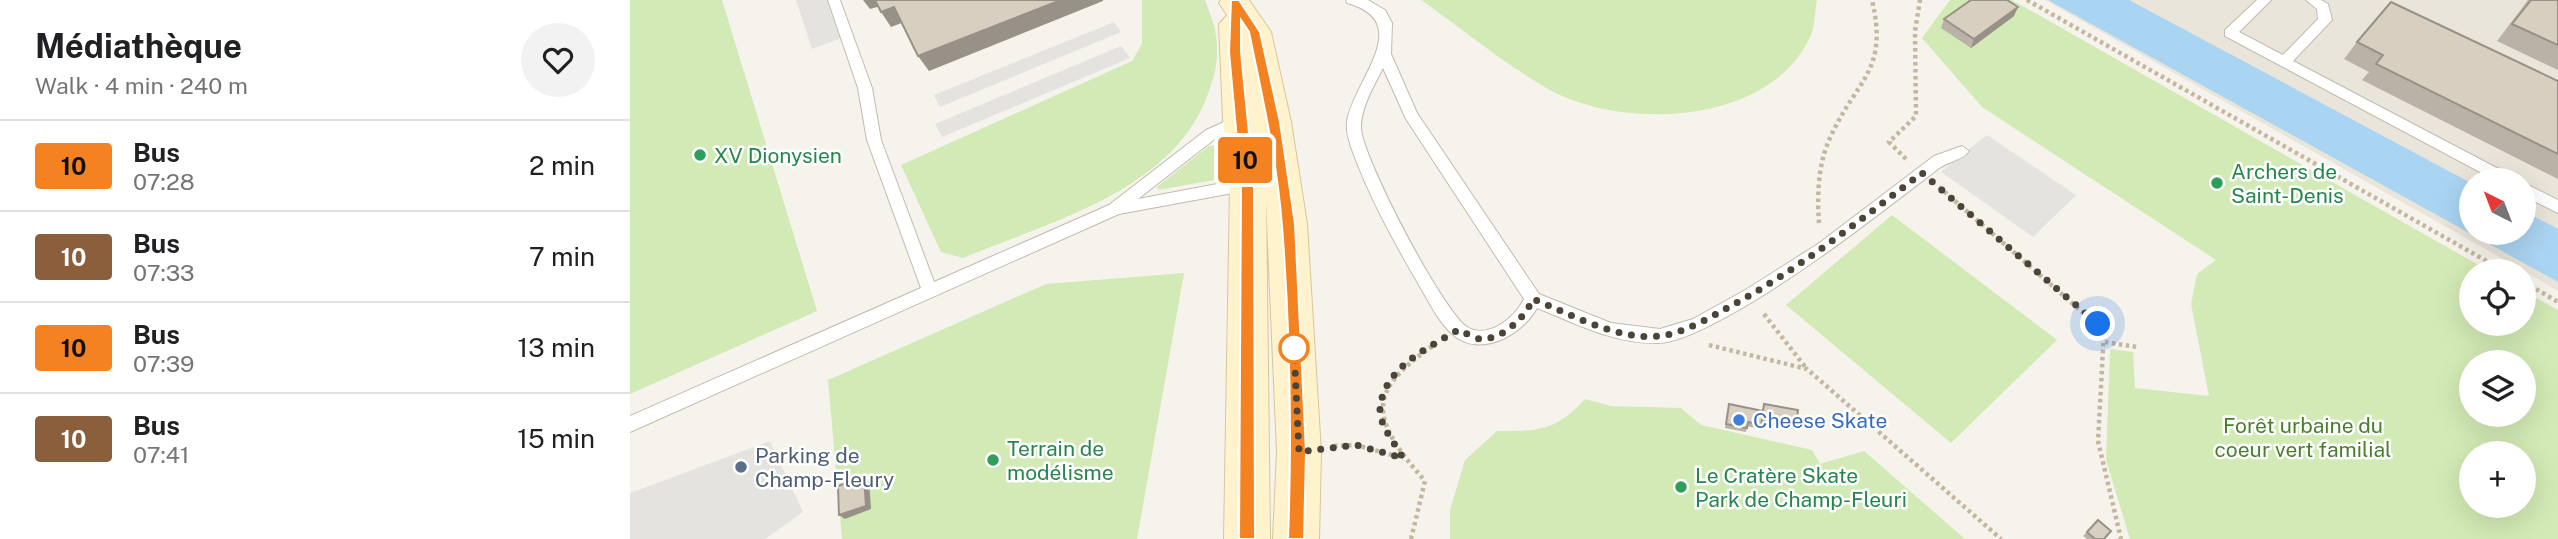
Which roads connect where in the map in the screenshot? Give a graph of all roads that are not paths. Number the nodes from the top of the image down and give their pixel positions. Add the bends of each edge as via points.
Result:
1 (834, 0) edge
2 (1352, 0) edge
3 (2265, 0) edge
4 (2312, 0) edge
5 (1235, 1) edge
6 (1384, 54) junction
7 (2283, 63) junction
8 (1257, 121) junction
9 (1962, 151) dead end
10 (2484, 168) edge
11 (1264, 175) junction
12 (2536, 195) edge
13 (2558, 207) edge
14 (1114, 209) junction
15 (929, 289) junction
16 (1533, 299) junction
17 (1660, 336) joint
18 (630, 424) edge
19 (1247, 539) edge
20 (1296, 539) edge

1 - 15 lane via 864,88 874,140
2 - 6 lane via 1380,13 1385,23
3 - 7 lane via 2230,33
4 - 7 lane via 2323,7 2325,20
5 - 8 main road
6 - 16 lane via 1411,115
6 - 16 lane via 1359,106 1354,132 1392,220 1441,309 1458,330 1480,339 1501,332 1527,313
7 - 10 lane
8 - 11 main road
8 - 14 lane via 1211,134
9 - 17 lane via 1939,160 1823,248 1753,294 1698,324
11 - 14 lane
11 - 19 main road
11 - 20 main road via 1288,224 1299,452
12 - 13 lane
14 - 15 lane
15 - 18 lane
16 - 17 lane via 1609,330

